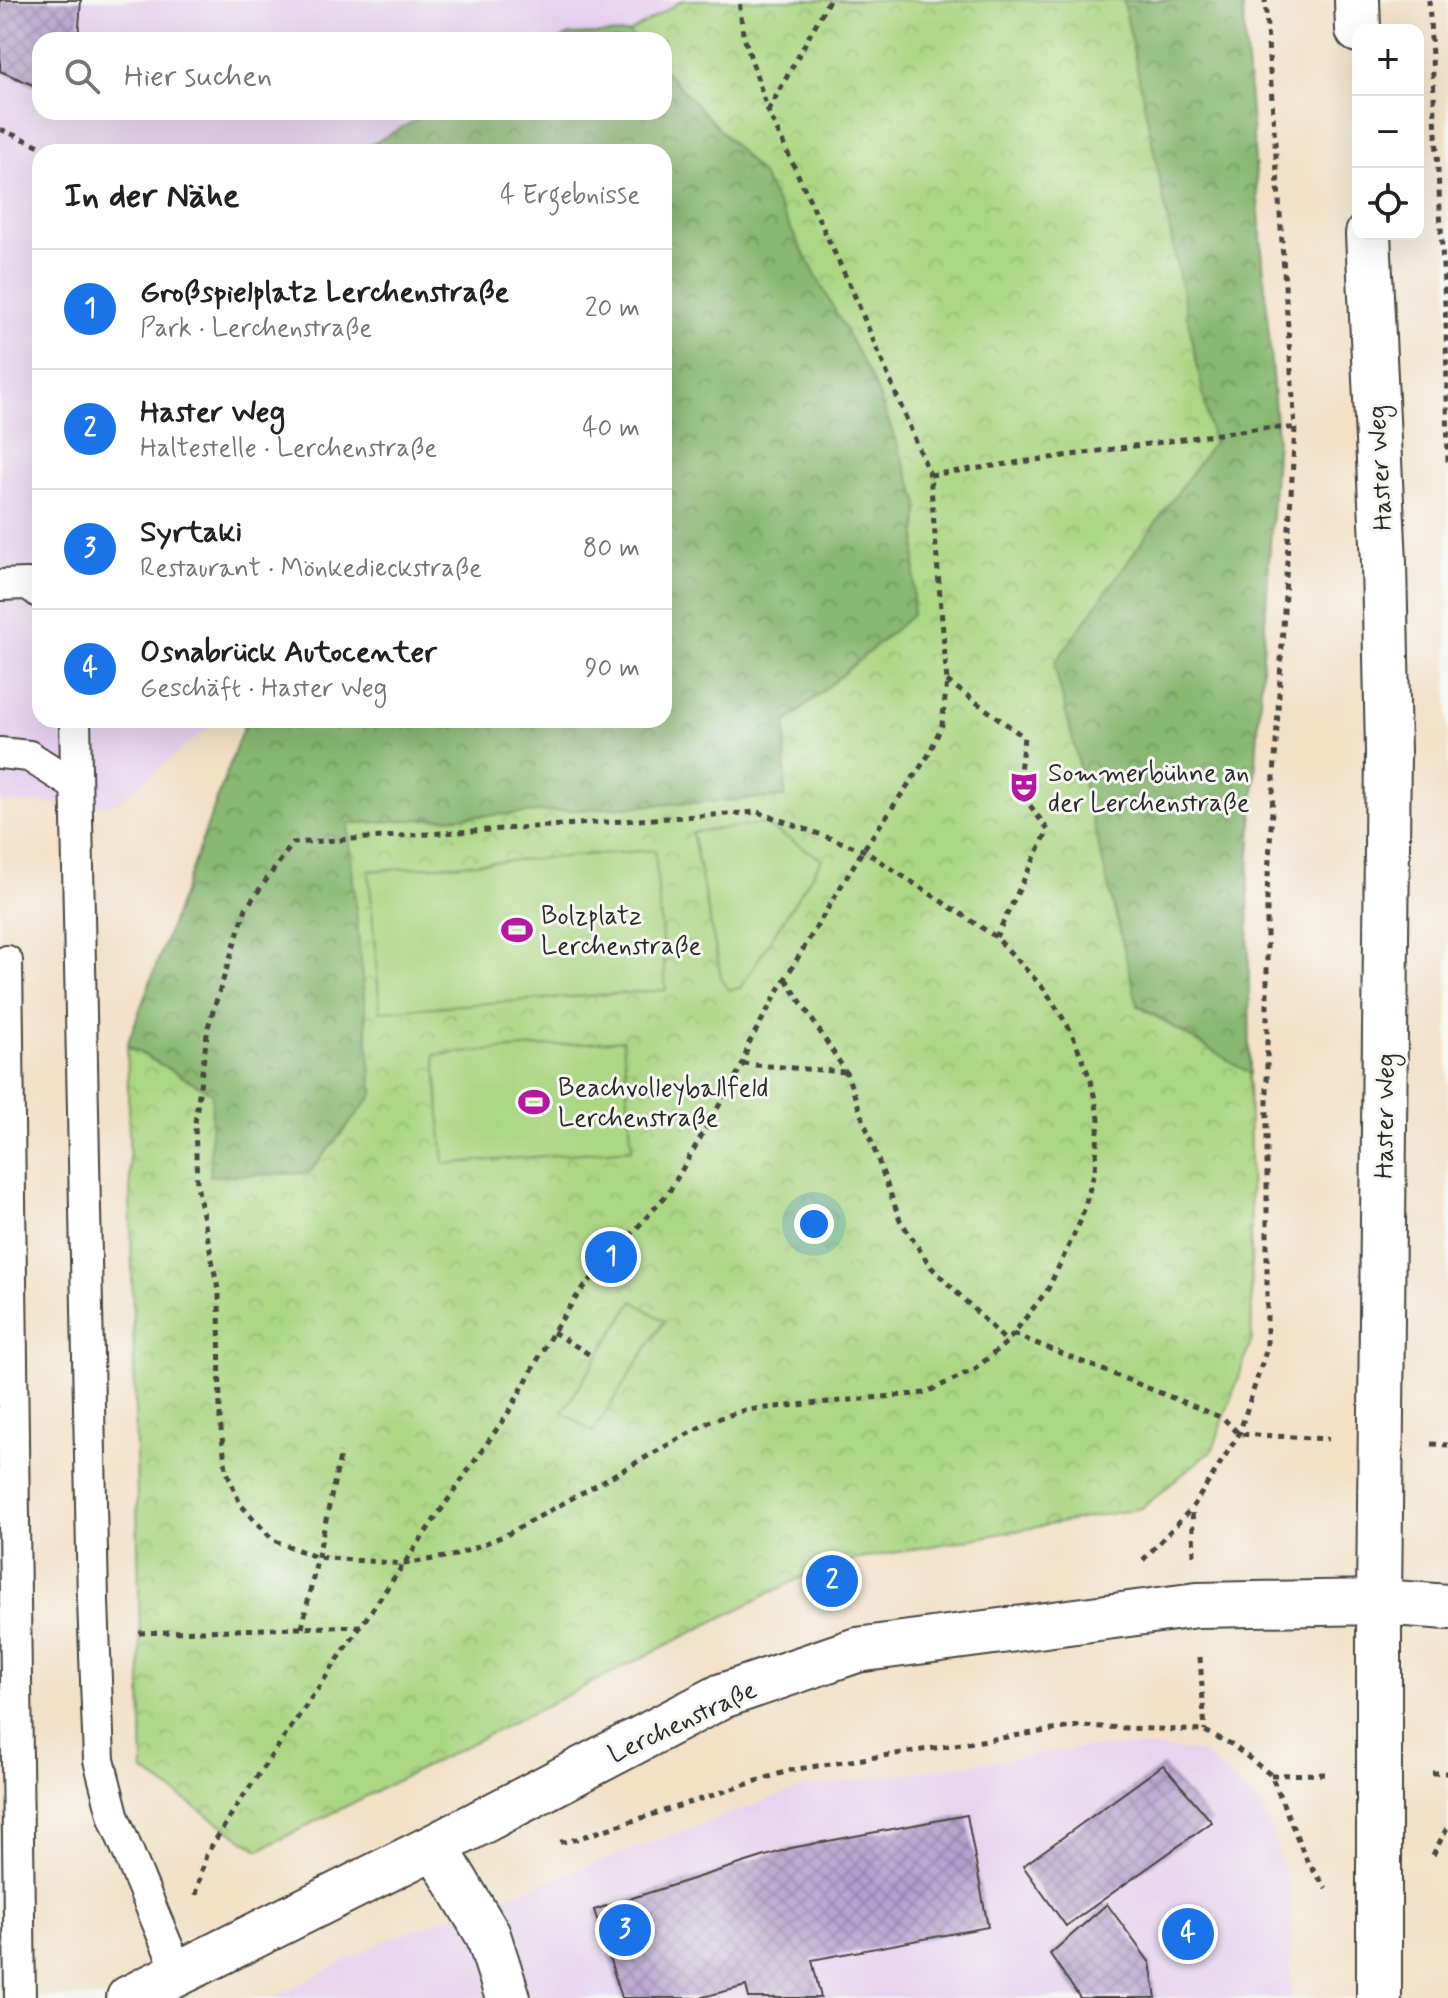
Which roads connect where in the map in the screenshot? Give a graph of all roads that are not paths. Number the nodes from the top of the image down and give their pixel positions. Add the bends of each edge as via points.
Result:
1 (1357, 0) edge
2 (1358, 24) edge
3 (1368, 240) edge
4 (0, 585) edge
5 (32, 587) edge
6 (75, 728) edge
7 (0, 753) edge
8 (76, 786) junction
9 (7, 961) dead end
10 (1379, 1602) junction
11 (1448, 1607) edge
12 (435, 1846) junction
13 (178, 1972) junction
14 (1379, 1979) edge
15 (20, 1998) edge
16 (129, 1998) edge
17 (508, 1998) edge

1 - 2 street
3 - 10 street, Haster Weg via 1388,751
4 - 5 lane
6 - 8 lane
7 - 8 lane via 29,756
8 - 13 lane via 99,1760 114,1818
9 - 15 lane
10 - 11 street, Lerchenstraße
10 - 12 street, Lerchenstraße via 1197,1605 857,1650 722,1696
10 - 14 street, Haster Weg
12 - 13 street, Lerchenstraße
12 - 17 street via 488,1935
13 - 16 street, Lerchenstraße

